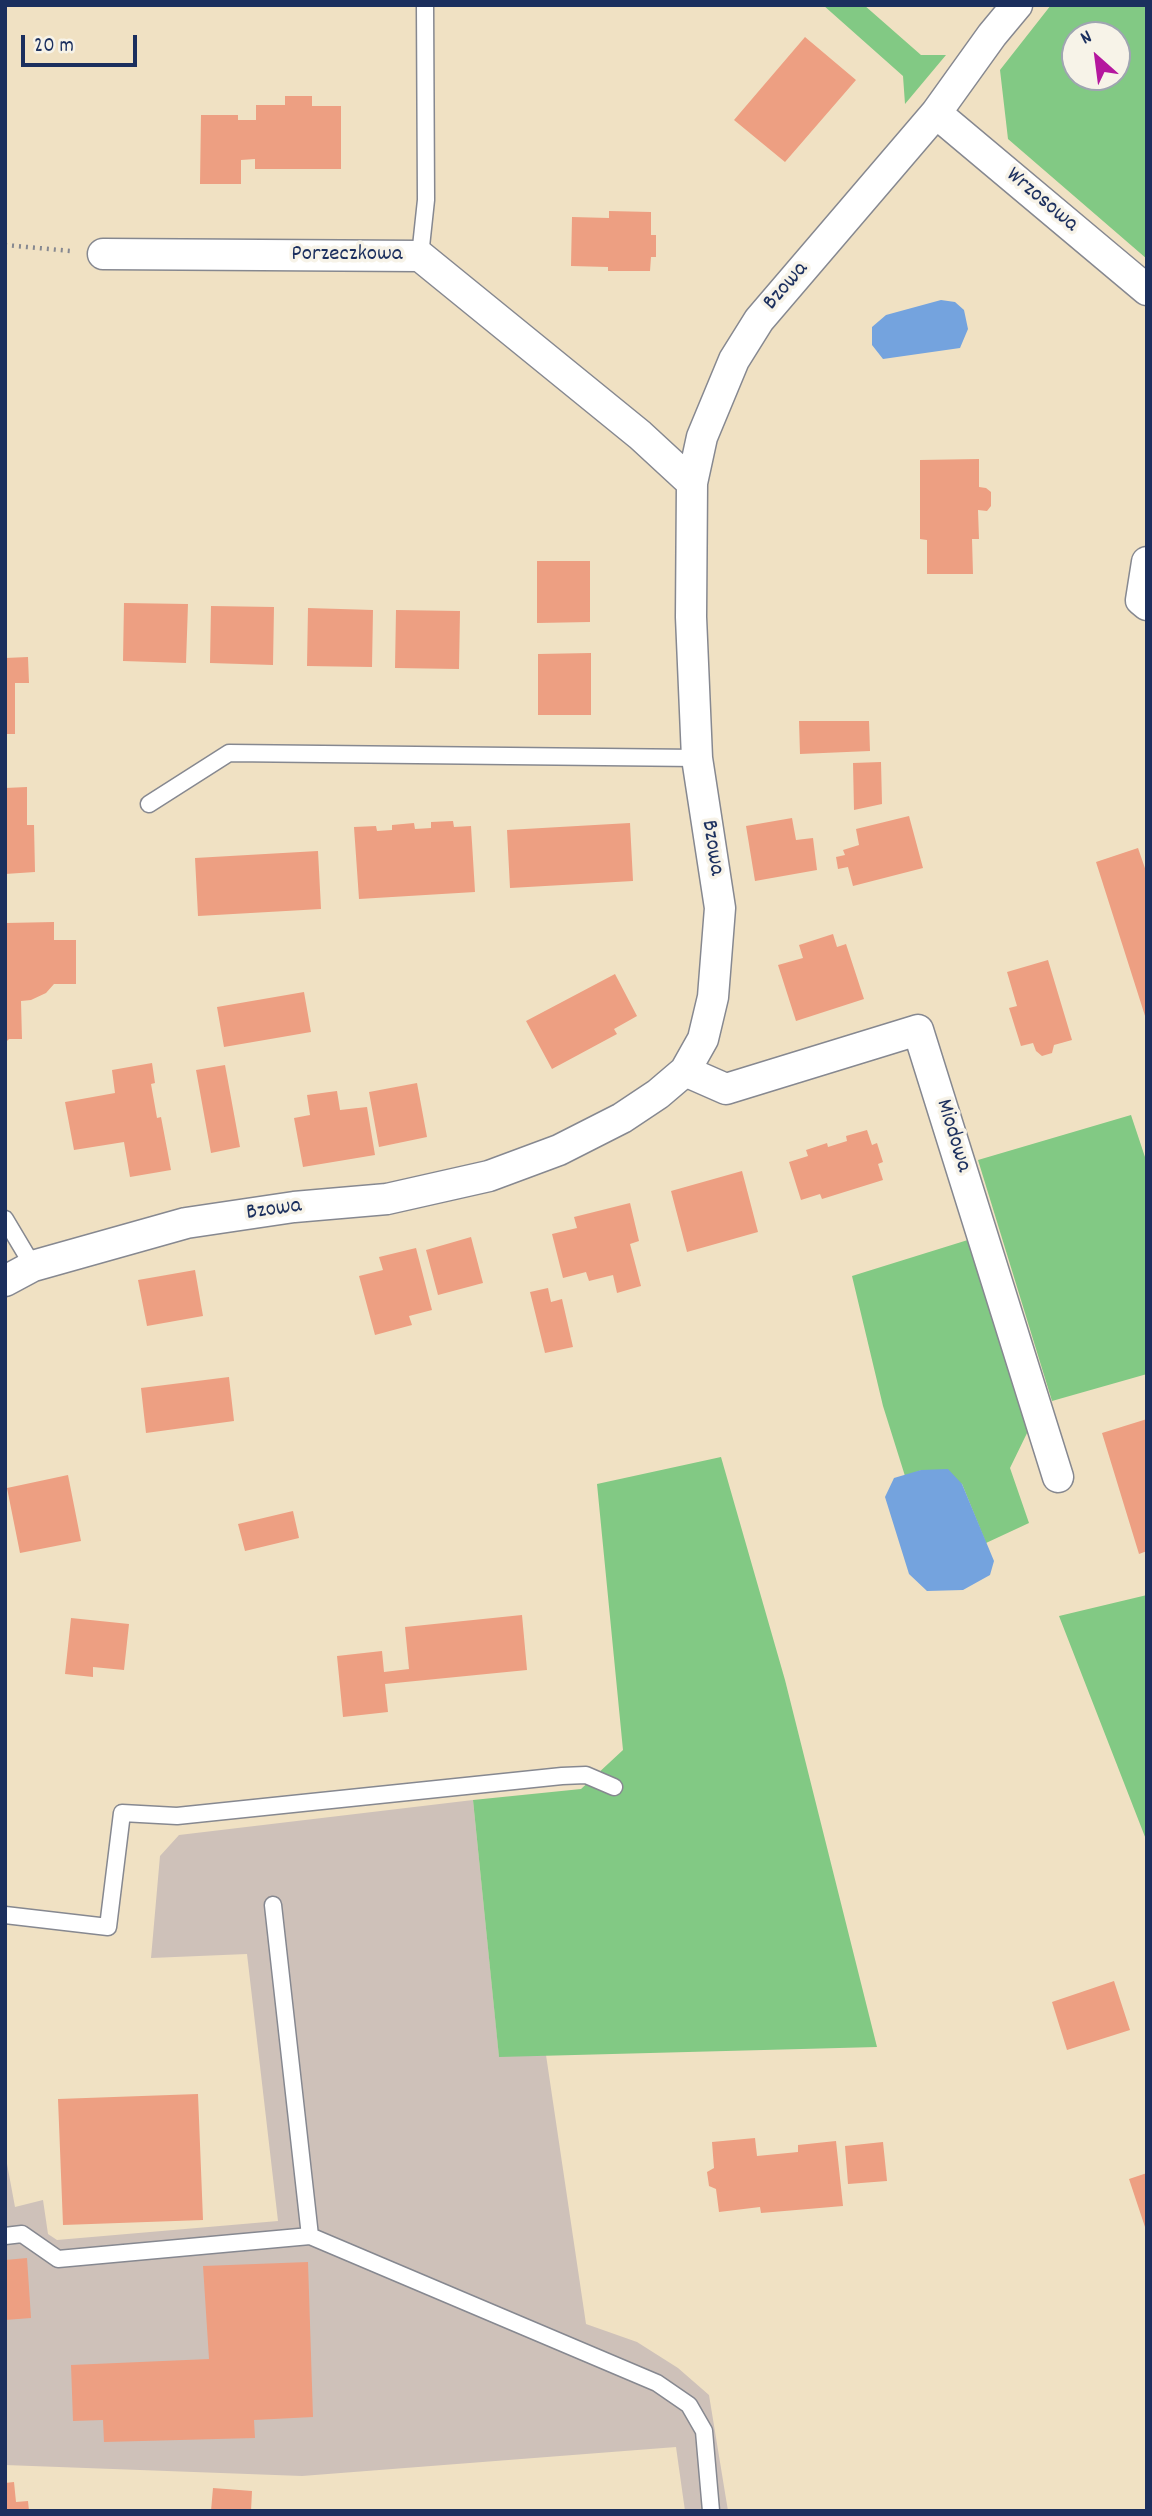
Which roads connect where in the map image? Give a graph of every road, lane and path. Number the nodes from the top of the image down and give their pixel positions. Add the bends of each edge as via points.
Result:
1 (425, 5) edge
2 (1017, 5) edge
3 (936, 113) junction
4 (5, 245) edge
5 (103, 254) joint
6 (420, 257) junction
7 (1147, 290) edge
8 (692, 483) junction
9 (1147, 562) edge
10 (1147, 605) edge
11 (697, 758) junction
12 (149, 804) dead end
13 (685, 1071) junction
14 (5, 1219) edge
15 (33, 1265) junction
16 (5, 1281) edge
17 (1058, 1476) dead end
18 (614, 1787) dead end
19 (273, 1905) dead end
20 (5, 1914) edge
21 (5, 2236) edge
22 (310, 2236) junction
23 (711, 2511) edge

1 - 6 lane via 426,200
2 - 3 street, Bzowa
3 - 7 street, Wrzosowa
3 - 8 street, Bzowa via 759,320 716,401
4 - 5 path
5 - 6 street, Porzeczkowa
6 - 8 street, Porzeczkowa via 640,435
8 - 11 street, Bzowa
9 - 10 street via 1141,600
11 - 12 lane via 229,753
11 - 13 street, Bzowa via 720,908 713,997 703,1039
13 - 15 street, Bzowa via 622,1118 559,1150 489,1176 387,1199 186,1223
13 - 17 street, Miodowa via 726,1089 918,1030
14 - 15 lane
15 - 16 street, Bzowa
18 - 20 lane via 586,1775 562,1776 177,1816 122,1814 108,1927
19 - 22 lane
21 - 22 lane via 22,2234 58,2259
22 - 23 lane via 657,2382 689,2405 704,2431

